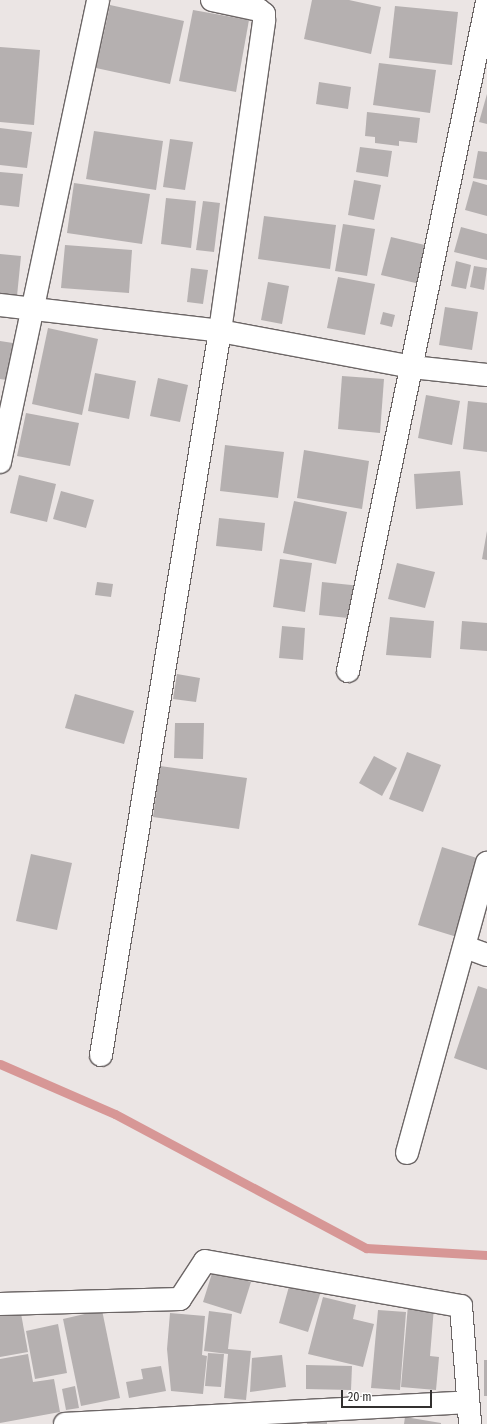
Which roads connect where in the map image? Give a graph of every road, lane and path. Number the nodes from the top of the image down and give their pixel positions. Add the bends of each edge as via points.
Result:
1 (98, 0) edge
2 (212, 0) edge
3 (487, 2) edge
4 (0, 305) edge
5 (34, 308) junction
6 (220, 331) junction
7 (412, 367) junction
8 (487, 375) edge
9 (0, 462) edge
10 (348, 671) dead end
11 (487, 863) edge
12 (465, 947) junction
13 (487, 955) edge
14 (101, 1055) dead end
15 (407, 1153) dead end
16 (0, 1304) edge
17 (467, 1402) junction
18 (65, 1424) edge
19 (470, 1424) edge

1 - 5 street
2 - 6 street via 259,10 264,16
3 - 7 street
4 - 5 street
5 - 6 street
5 - 9 street
6 - 7 street
6 - 14 street
7 - 8 street
7 - 10 street
11 - 12 street
12 - 13 street
12 - 15 street
16 - 17 street via 180,1299 205,1261 461,1306
17 - 18 street
17 - 19 street

